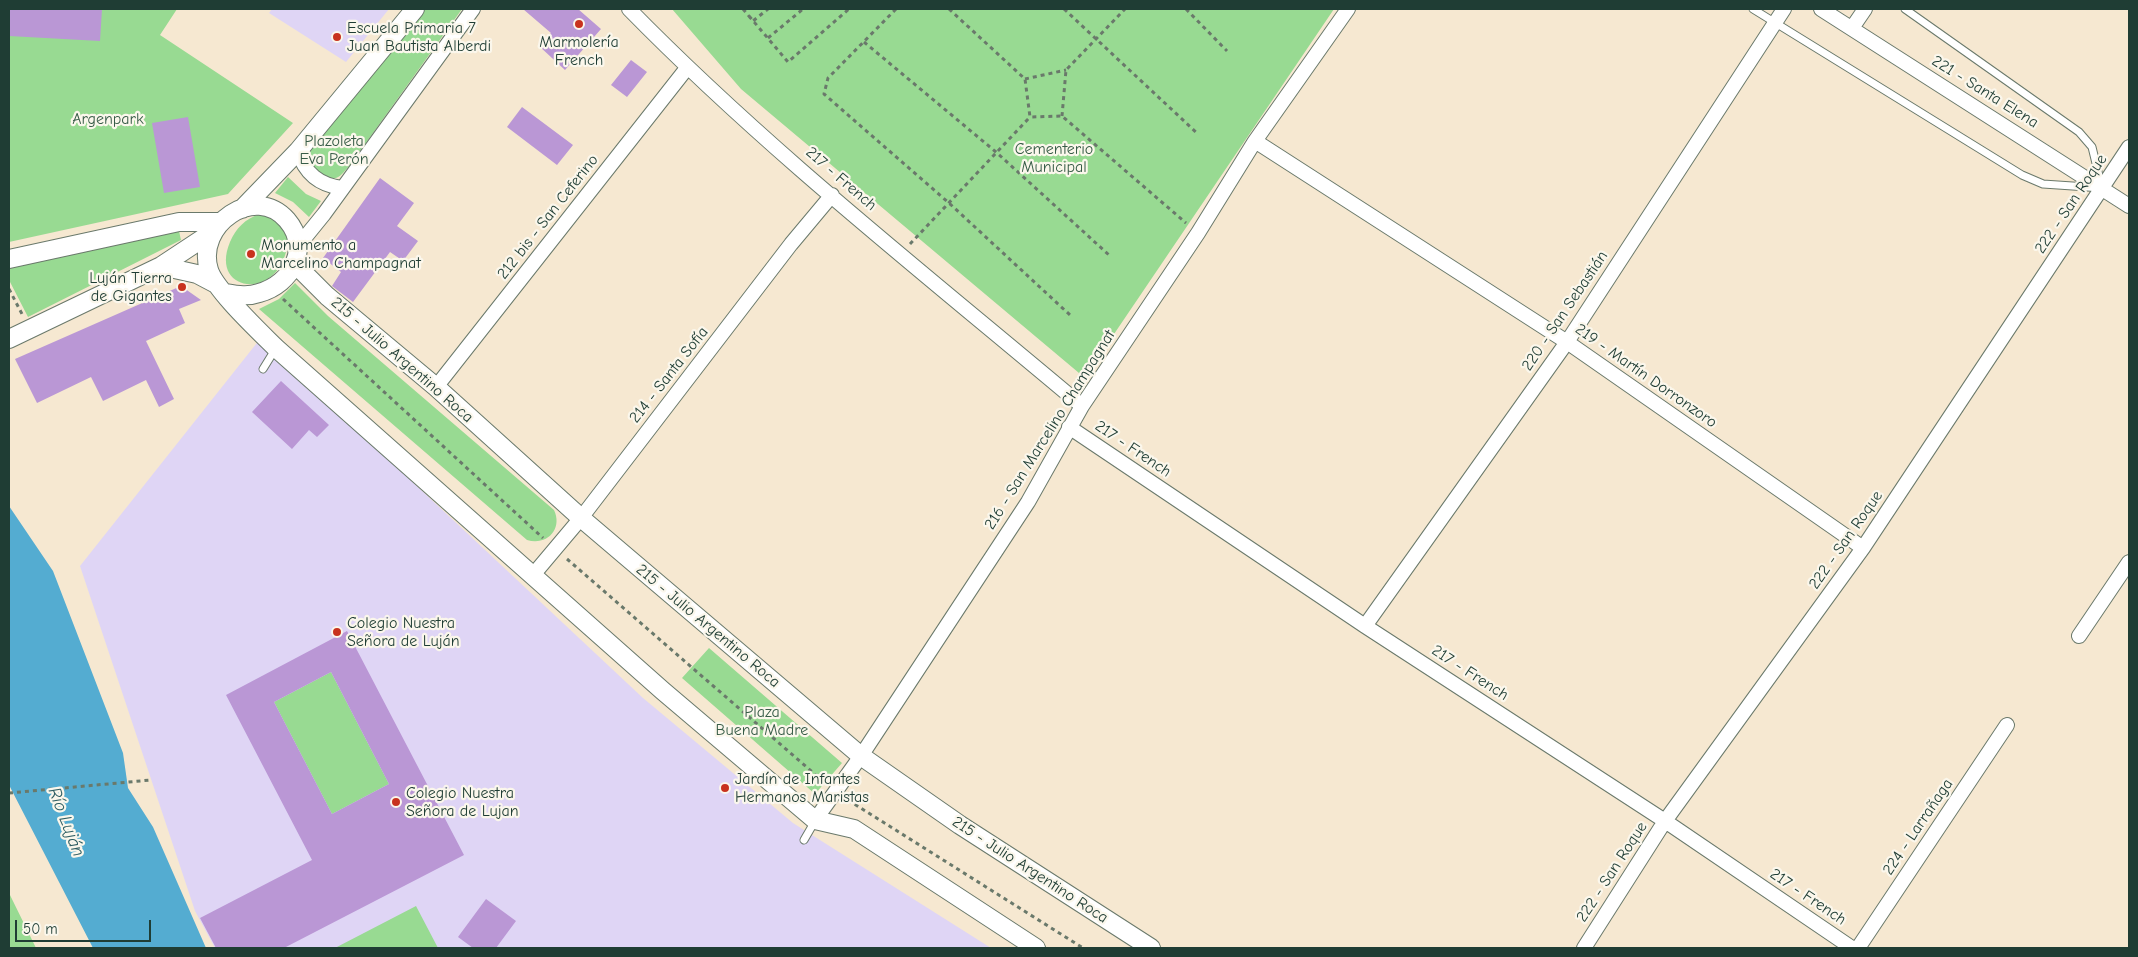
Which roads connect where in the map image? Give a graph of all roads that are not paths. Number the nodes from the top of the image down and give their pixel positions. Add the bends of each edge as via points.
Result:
1 (415, 9) edge
2 (473, 9) edge
3 (629, 9) edge
4 (1348, 9) edge
5 (1753, 9) edge
6 (1784, 9) edge
7 (1821, 9) edge
8 (1865, 9) edge
9 (1905, 9) edge
10 (1775, 24) junction
11 (1852, 28) junction
12 (687, 68) junction
13 (1255, 141) junction
14 (2129, 147) edge
15 (298, 152) junction
16 (342, 188) junction
17 (2102, 188) junction
18 (832, 195) junction
19 (2129, 206) edge
20 (242, 209) junction
21 (217, 226) junction
22 (298, 246) junction
23 (9, 259) edge
24 (295, 264) junction
25 (161, 266) junction
26 (221, 288) junction
27 (18, 331) edge
28 (1567, 342) junction
29 (276, 348) junction
30 (263, 369) dead end
31 (436, 387) junction
32 (1082, 406) junction
33 (1069, 427) junction
34 (581, 518) junction
35 (1863, 548) junction
36 (2129, 562) edge
37 (533, 575) junction
38 (1364, 626) junction
39 (2079, 636) dead end
40 (2007, 725) dead end
41 (861, 756) junction
42 (815, 820) junction
43 (1665, 821) junction
44 (804, 840) dead end
45 (1036, 948) edge
46 (1151, 948) edge
47 (1584, 948) edge
48 (1852, 948) edge
49 (1858, 948) edge

1 - 15 street
2 - 16 street
3 - 12 street, 217 - French
4 - 13 street, 216 - San Marcelino Champagnat
5 - 10 lane
6 - 10 street, 220 - San Sebastián
7 - 11 street, 221 - Santa Elena
8 - 11 street
9 - 17 lane via 2079,132 2092,147
10 - 17 lane via 2022,175 2043,184
10 - 28 street, 220 - San Sebastián
11 - 17 street, 221 - Santa Elena
12 - 18 street, 217 - French
12 - 31 street, 212 bis - San Ceferino
13 - 28 street, 219 - Martín Dorronzoro
13 - 32 street, 216 - San Marcelino Champagnat via 1198,233
14 - 17 street, 222 - San Roque
15 - 16 street via 302,165 316,180
15 - 20 street
16 - 22 street
17 - 19 street, 221 - Santa Elena
17 - 35 street, 222 - San Roque
18 - 32 street, 217 - French
18 - 34 street, 214 - Santa Sofía
20 - 21 street
20 - 22 street via 263,207 279,213 295,231
21 - 23 street via 179,222
21 - 25 street
21 - 26 street via 208,244 206,258 209,272
22 - 24 street
24 - 26 street via 283,281 271,289 252,295
24 - 31 street, 215 - Julio Argentino Roca via 327,296
25 - 26 street via 197,274
25 - 27 street
26 - 29 street
28 - 35 street, 219 - Martín Dorronzoro
28 - 38 street, 220 - San Sebastián
29 - 30 lane
29 - 37 street
31 - 34 street, 215 - Julio Argentino Roca
32 - 33 street, 216 - San Marcelino Champagnat
33 - 38 street, 217 - French
33 - 41 street, 216 - San Marcelino Champagnat via 1028,502
34 - 37 street, 214 - Santa Sofía
34 - 41 street, 215 - Julio Argentino Roca
35 - 43 street, 222 - San Roque
36 - 39 street
37 - 42 street
38 - 43 street, 217 - French
40 - 49 street, 224 - Larrañaga
41 - 42 street, 216 - San Marcelino Champagnat
41 - 46 street, 215 - Julio Argentino Roca via 960,825
42 - 44 lane
42 - 45 street via 854,829
43 - 47 street, 222 - San Roque
43 - 48 street, 217 - French

